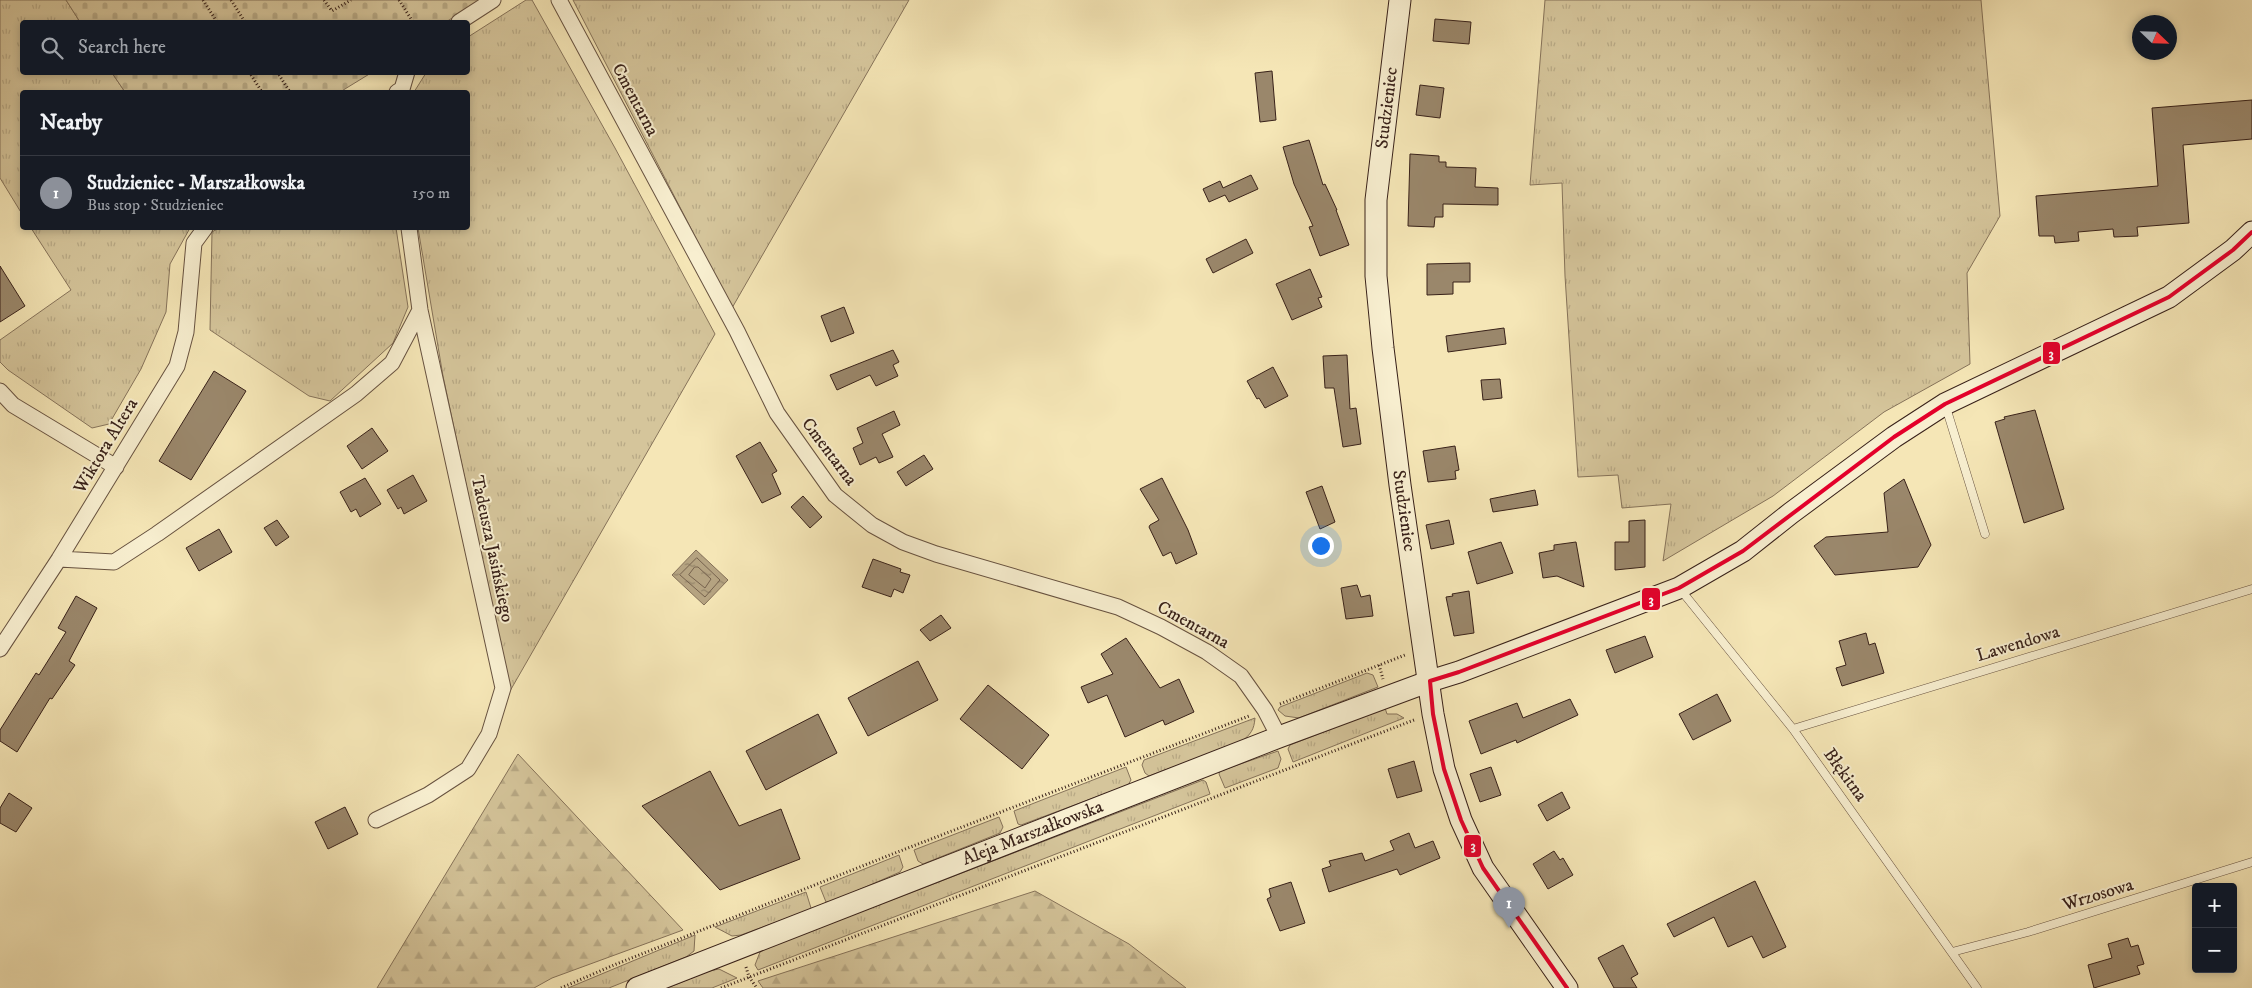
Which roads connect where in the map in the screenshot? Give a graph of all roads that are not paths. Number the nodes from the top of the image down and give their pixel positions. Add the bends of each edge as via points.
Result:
1 (493, 0) edge
2 (559, 0) edge
3 (1400, 0) edge
4 (463, 20) edge
5 (406, 75) edge
6 (400, 90) edge
7 (204, 230) edge
8 (409, 230) edge
9 (2252, 232) edge
10 (2243, 245) edge
11 (420, 310) junction
12 (0, 391) edge
13 (1945, 404) junction
14 (116, 466) junction
15 (1985, 534) dead end
16 (59, 559) junction
17 (1679, 588) junction
18 (2252, 589) edge
19 (0, 649) edge
20 (1430, 681) junction
21 (1793, 729) junction
22 (1280, 737) junction
23 (376, 820) dead end
24 (2252, 862) edge
25 (1952, 952) junction
26 (637, 988) edge
27 (1567, 988) edge
28 (1977, 988) edge

1 - 4 street
2 - 22 street, Cmentarna via 778,413 835,495 872,525 902,542 1118,607 1207,652 1241,676
3 - 20 main road, Studzieniec via 1376,200 1376,276 1400,485
5 - 6 street
7 - 14 street, Wiktora Altera via 194,243 186,332 177,366
8 - 11 street, Tadeusza Jasińskiego
9 - 10 main road, Aleja Marszałkowska
10 - 13 main road, Aleja Marszałkowska via 2169,297
11 - 16 street via 392,363 356,394 157,534 114,562
11 - 23 street, Tadeusza Jasińskiego via 503,688 489,734 468,769 428,795
12 - 14 street via 13,405
13 - 15 lane
13 - 17 main road, Aleja Marszałkowska via 1894,437 1744,551
14 - 16 street, Wiktora Altera
16 - 19 street, Wiktora Altera
17 - 20 main road, Aleja Marszałkowska
17 - 21 lane, Błękitna
18 - 21 lane, Lawendowa
20 - 22 main road, Aleja Marszałkowska
20 - 27 main road, Studzieniec via 1444,769 1461,820 1483,868
21 - 25 lane, Błękitna
22 - 26 main road, Aleja Marszałkowska
24 - 25 lane, Wrzosowa via 2028,932
25 - 28 lane, Błękitna

